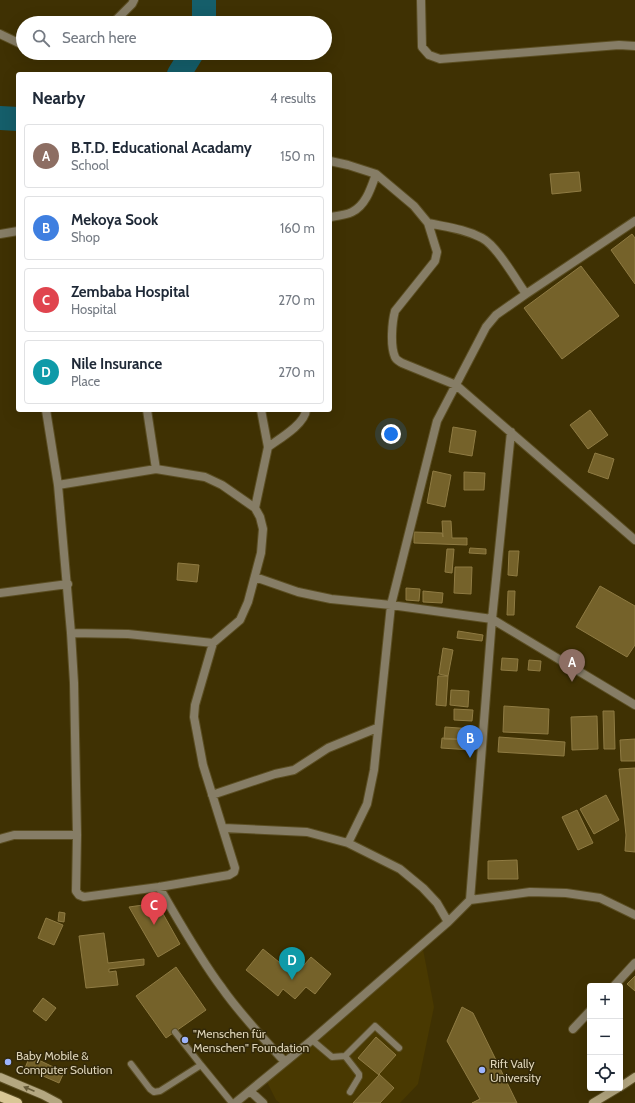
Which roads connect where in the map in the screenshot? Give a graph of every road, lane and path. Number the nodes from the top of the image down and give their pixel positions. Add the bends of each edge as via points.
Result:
1 (134, 0) edge
2 (421, 0) edge
3 (120, 16) edge
4 (0, 34) edge
5 (16, 42) edge
6 (635, 46) edge
7 (332, 161) edge
8 (376, 174) junction
9 (332, 217) edge
10 (635, 221) edge
11 (428, 223) junction
12 (16, 233) edge
13 (0, 234) edge
14 (526, 294) junction
15 (456, 384) junction
16 (46, 412) edge
17 (147, 412) edge
18 (261, 412) edge
19 (306, 412) edge
20 (511, 432) junction
21 (268, 447) junction
22 (156, 469) junction
23 (58, 485) junction
24 (255, 508) junction
25 (635, 540) edge
26 (256, 577) junction
27 (68, 584) junction
28 (0, 593) edge
29 (391, 605) junction
30 (492, 619) junction
31 (71, 633) junction
32 (213, 643) junction
33 (635, 705) edge
34 (378, 728) junction
35 (212, 795) junction
36 (224, 828) junction
37 (77, 835) junction
38 (0, 839) edge
39 (348, 843) junction
40 (159, 888) junction
41 (470, 900) junction
42 (635, 915) edge
43 (448, 922) junction
44 (635, 964) edge
45 (617, 983) edge
46 (587, 1014) edge
47 (573, 1029) dead end
48 (175, 1032) dead end
49 (312, 1040) junction
50 (399, 1048) dead end
51 (345, 1056) junction
52 (284, 1062) junction
53 (131, 1064) dead end
54 (201, 1065) junction
55 (0, 1077) edge
56 (635, 1077) edge
57 (623, 1084) edge
58 (250, 1091) junction
59 (612, 1091) edge
60 (350, 1092) dead end
61 (0, 1096) edge
62 (17, 1103) edge
63 (58, 1103) edge
64 (234, 1103) edge
65 (263, 1103) edge
66 (593, 1103) edge

1 - 3 street
2 - 6 street via 422,46 430,56 440,59 619,45
4 - 5 street
7 - 8 street
8 - 9 street via 369,194 359,207 352,212
8 - 11 street via 414,206
10 - 14 street
11 - 14 street via 464,230 483,238 494,248
11 - 15 street via 437,252 435,261 395,311 393,350 395,358 402,363
12 - 13 street
14 - 15 street via 496,315 486,327
15 - 20 street
15 - 29 street via 437,421
16 - 23 street
17 - 22 street
18 - 21 street
19 - 21 street via 300,423
20 - 25 street
20 - 30 street
21 - 24 street
22 - 23 street
22 - 24 street via 205,477 222,485
23 - 27 street
24 - 26 street via 263,529
26 - 29 street via 298,592 331,599
26 - 32 street via 240,620
27 - 28 street
27 - 31 street
29 - 30 street
29 - 34 street
30 - 33 street
30 - 41 street
31 - 32 street via 128,634
31 - 37 street
32 - 35 street via 195,705 194,717
34 - 35 street via 328,748 294,770
34 - 39 street via 374,770 367,804
35 - 36 street
36 - 39 street via 307,832
36 - 40 street via 234,872
37 - 38 street via 14,835
37 - 40 street via 76,891 79,895 84,897
39 - 43 street via 400,869 437,903
40 - 52 street via 198,954 222,988
41 - 42 street via 530,892 566,893 600,898
41 - 43 street
43 - 49 street
44 - 45 street
46 - 47 street
48 - 54 lane
49 - 51 lane via 332,1057
49 - 52 street
50 - 51 lane via 374,1026
51 - 60 lane via 359,1074
52 - 58 street
53 - 54 lane via 154,1092 160,1091
54 - 64 lane
63 -> 55 main road
56 - 57 main road
58 - 64 street
58 - 65 street
59 - 66 main road
61 - 62 main road

